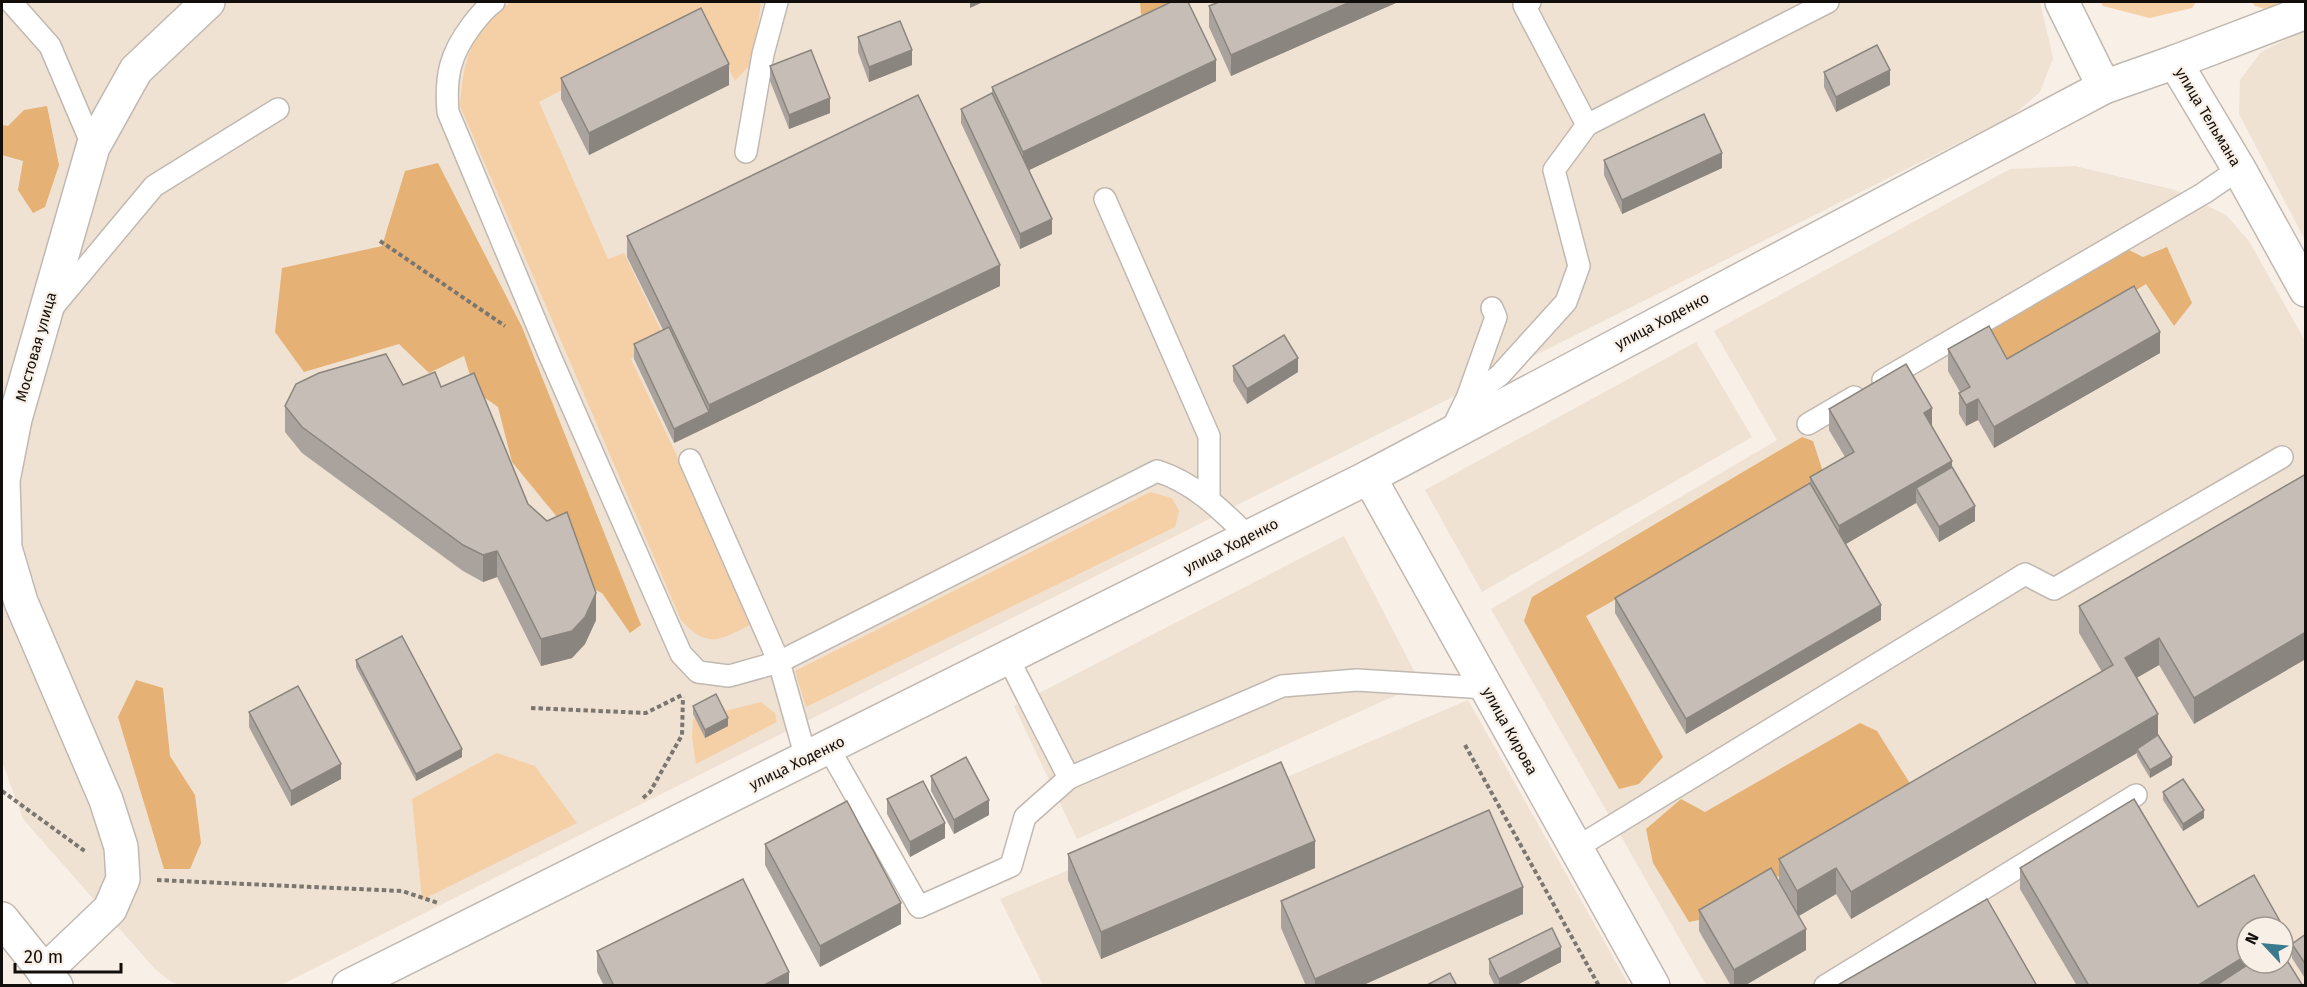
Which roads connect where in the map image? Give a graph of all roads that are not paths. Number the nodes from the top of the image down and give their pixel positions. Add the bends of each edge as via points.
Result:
1 (10, 2) edge
2 (208, 2) edge
3 (494, 2) edge
4 (777, 2) edge
5 (1530, 2) edge
6 (1828, 2) edge
7 (2062, 2) edge
8 (2306, 12) edge
9 (2175, 62) junction
10 (2104, 87) junction
11 (278, 109) dead end
12 (1587, 125) junction
13 (93, 147) junction
14 (746, 152) dead end
15 (2239, 169) junction
16 (1105, 200) dead end
17 (2306, 290) edge
18 (1492, 308) dead end
19 (45, 316) junction
20 (1466, 402) junction
21 (1808, 424) dead end
22 (1450, 433) junction
23 (2282, 458) dead end
24 (690, 460) dead end
25 (1368, 477) junction
26 (1209, 499) junction
27 (1249, 537) junction
28 (1008, 658) junction
29 (779, 662) junction
30 (1486, 688) junction
31 (817, 752) junction
32 (1069, 778) junction
33 (2136, 795) dead end
34 (1576, 849) junction
35 (2, 919) edge
36 (50, 979) edge
37 (349, 986) edge
38 (1653, 986) edge
39 (1825, 986) edge

1 - 13 lane via 50,46
2 - 13 street, Мостовая улица via 136,70
3 - 29 lane via 457,45 446,86 448,112 550,356 681,654 698,672 729,675
4 - 14 lane via 763,54
5 - 12 lane via 1524,4
6 - 12 lane
7 - 10 street
8 - 9 street
9 - 10 street, улица Тельмана
9 - 15 street, улица Тельмана
10 - 22 street, улица Ходенко
11 - 19 lane via 154,186
12 - 20 lane via 1554,170 1579,266 1566,302 1500,375
13 - 19 street, Мостовая улица
15 - 17 street, улица Тельмана
15 - 21 lane
16 - 26 lane via 1209,436
18 - 20 lane via 1496,317
19 - 36 street, Мостовая улица via 15,420 3,480 4,548 21,602 106,800 121,847 123,879 110,909
20 - 22 lane
22 - 25 street, улица Ходенко
23 - 34 lane via 2054,589 2025,574
24 - 29 lane
25 - 27 street, улица Ходенко
25 - 30 street, улица Кирова
26 - 27 lane
26 - 29 lane via 1176,477 1157,471
27 - 28 street, улица Ходенко
28 - 31 street, улица Ходенко
28 - 32 lane
29 - 31 lane
30 - 32 lane via 1357,680 1282,686
30 - 34 street, улица Кирова
31 - 32 lane via 919,908 1011,866 1025,817
31 - 37 street, улица Ходенко
33 - 39 lane
34 - 38 street, улица Кирова
35 - 36 street

